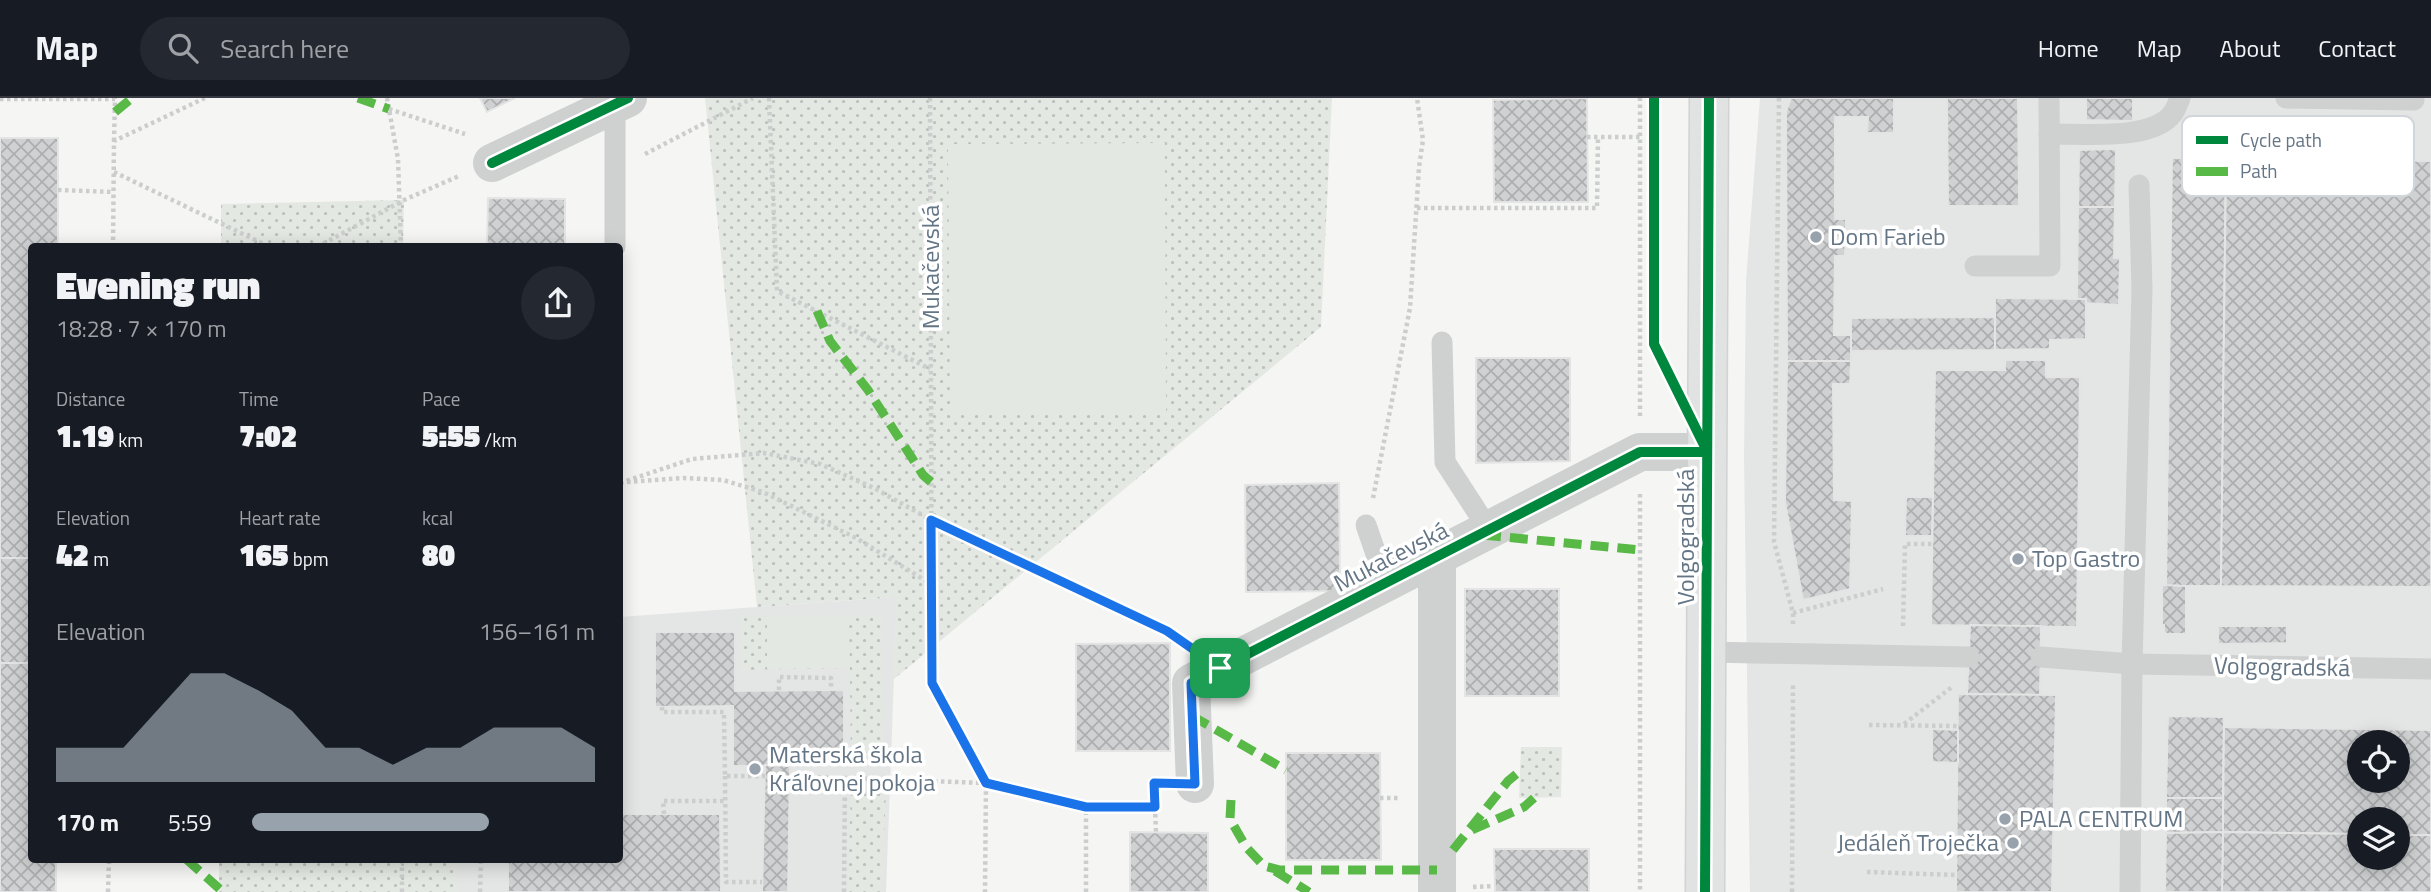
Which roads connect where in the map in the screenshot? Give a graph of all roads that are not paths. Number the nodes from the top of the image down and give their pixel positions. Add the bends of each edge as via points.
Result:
1 (1709, 98) edge
2 (2049, 98) edge
3 (2180, 98) edge
4 (2286, 98) edge
5 (2414, 98) edge
6 (622, 101) edge
7 (2049, 134) junction
8 (480, 149) road end
9 (2139, 184) dead end
10 (615, 243) edge
11 (1975, 266) dead end
12 (1442, 342) dead end
13 (1707, 452) junction
14 (1366, 525) road end
15 (1489, 530) junction
16 (1437, 557) junction
17 (1386, 583) junction
18 (1707, 652) junction
19 (1969, 657) dead end
20 (2041, 657) dead end
21 (2132, 664) junction
22 (2431, 669) edge
23 (1195, 784) road end
24 (1437, 892) edge
25 (1705, 892) edge
26 (2130, 892) edge

1 - 13 street, Volgogradská
2 - 7 lane
3 - 7 lane via 2173,114 2156,127 2133,133
4 - 5 lane
6 - 8 street
6 - 10 lane via 615,170
7 - 11 lane via 2050,266
9 - 21 lane via 2142,289
12 - 15 lane, Mukačevská via 1445,462
13 - 15 street, Mukačevská via 1640,452
13 - 18 street, Volgogradská
14 - 17 lane, Mukačevská
15 - 16 street, Mukačevská
16 - 17 street, Mukačevská
16 - 24 street, Mukačevská
17 - 23 street, Mukačevská via 1191,683
18 - 19 lane
18 - 25 street, Volgogradská
20 - 21 lane, Volgogradská
21 - 22 lane, Volgogradská
21 - 26 lane

